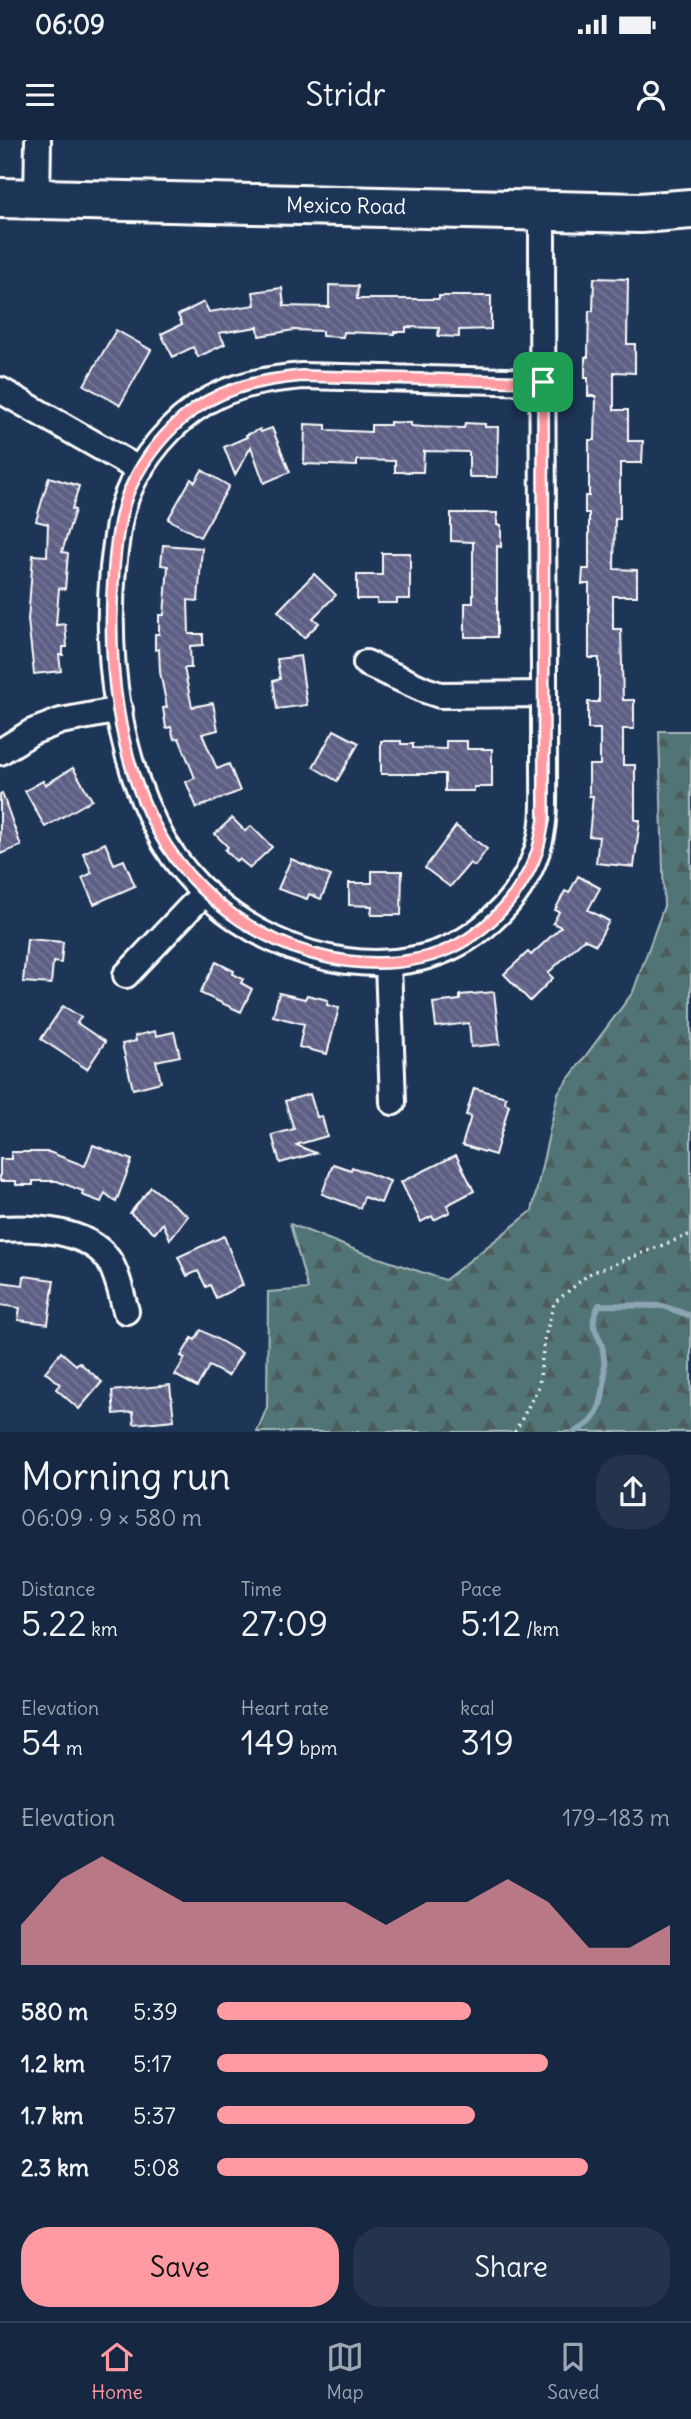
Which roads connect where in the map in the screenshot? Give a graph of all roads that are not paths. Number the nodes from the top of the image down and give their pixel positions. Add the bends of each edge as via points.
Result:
1 (38, 140) edge
2 (18, 199) edge
3 (691, 209) edge
4 (542, 211) junction
5 (543, 382) junction
6 (0, 390) edge
7 (139, 470) junction
8 (366, 663) dead end
9 (544, 694) junction
10 (120, 710) junction
11 (0, 752) edge
12 (205, 892) junction
13 (388, 964) junction
14 (126, 975) dead end
15 (393, 1102) dead end
16 (0, 1229) edge
17 (126, 1311) dead end

1 - 2 street
2 - 4 main road, Mexico Road
3 - 4 main road, Mexico Road
4 - 5 street
5 - 7 street via 269,379 208,400 160,441
5 - 9 street
6 - 7 street
7 - 10 street via 119,526 112,589 112,657
8 - 9 street via 440,695
9 - 13 street via 544,820 524,879 506,906 462,942 434,955
10 - 11 street via 61,720
10 - 12 street via 138,787 151,816 184,870
12 - 13 street via 251,928 280,942 343,961
12 - 14 street
13 - 15 street
16 - 17 street via 61,1233 99,1250 114,1270

